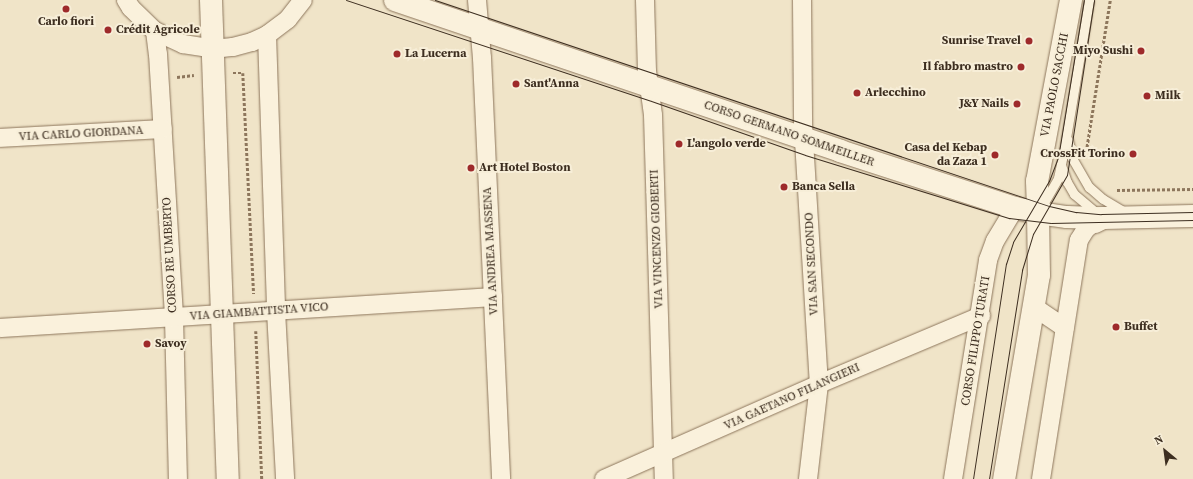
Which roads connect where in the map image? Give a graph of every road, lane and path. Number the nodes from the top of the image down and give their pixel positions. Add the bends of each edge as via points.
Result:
1 (126, 0) edge
2 (211, 0) edge
3 (304, 0) edge
4 (395, 0) edge
5 (477, 0) edge
6 (645, 0) edge
7 (802, 0) edge
8 (1071, 0) edge
9 (1089, 0) edge
10 (1110, 0) edge
11 (479, 29) junction
12 (155, 31) junction
13 (267, 35) junction
14 (213, 49) junction
15 (243, 73) dead end
16 (649, 87) junction
17 (163, 129) junction
18 (0, 138) edge
19 (1067, 138) junction
20 (804, 139) junction
21 (1086, 152) dead end
22 (1061, 165) junction
23 (1193, 189) edge
24 (1116, 190) dead end
25 (1037, 207) junction
26 (1015, 208) junction
27 (1193, 216) edge
28 (1140, 217) junction
29 (1101, 219) junction
30 (493, 297) junction
31 (1034, 307) junction
32 (276, 311) junction
33 (256, 312) junction
34 (221, 314) junction
35 (981, 316) junction
36 (174, 318) junction
37 (0, 328) edge
38 (1065, 328) junction
39 (819, 384) junction
40 (663, 453) junction
41 (178, 479) edge
42 (228, 479) edge
43 (262, 479) edge
44 (286, 479) edge
45 (501, 479) edge
46 (604, 479) edge
47 (664, 479) edge
48 (808, 479) edge
49 (953, 479) edge
50 (1004, 479) edge
51 (1041, 479) edge

1 - 12 street via 130,8
2 - 14 main road
3 - 13 street via 288,18
4 - 11 main road, CORSO GERMANO SOMMEILLER
5 - 11 street, VIA ANDREA MASSENA
6 - 16 street, VIA VINCENZO GIOBERTI
7 - 20 street, VIA SAN SECONDO
8 - 25 main road, VIA PAOLO SACCHI via 1037,181
9 - 19 lane, VIA PAOLO SACCHI
10 - 21 path
11 - 16 main road, CORSO GERMANO SOMMEILLER
11 - 30 street, VIA ANDREA MASSENA
12 - 14 street via 183,44
12 - 17 street, CORSO RE UMBERTO
13 - 14 street via 233,47
13 - 32 street
14 - 34 main road
15 - 33 path
16 - 20 main road, CORSO GERMANO SOMMEILLER
16 - 40 street, VIA VINCENZO GIOBERTI
17 - 18 street, VIA CARLO GIORDANA
17 - 36 street, CORSO RE UMBERTO
19 - 22 lane, VIA PAOLO SACCHI
19 - 28 lane via 1072,158 1089,187 1119,210
20 - 26 main road, CORSO GERMANO SOMMEILLER
20 - 39 street, VIA SAN SECONDO
22 - 25 lane, VIA PAOLO SACCHI via 1058,178
22 - 29 lane via 1074,194
23 - 24 path
25 - 26 main road, CORSO GERMANO SOMMEILLER
25 - 29 main road, CORSO GERMANO SOMMEILLER via 1067,218
25 - 31 main road via 1040,275
26 - 35 street, CORSO FILIPPO TURATI via 995,241 988,260
27 - 28 main road, CORSO GERMANO SOMMEILLER
28 - 29 main road, CORSO GERMANO SOMMEILLER
29 - 38 street via 1086,229 1079,240
30 - 32 street, VIA GIAMBATTISTA VICO
30 - 45 street, VIA ANDREA MASSENA
31 - 38 street
31 - 50 main road
32 - 33 street, VIA GIAMBATTISTA VICO
32 - 44 street
33 - 34 street, VIA GIAMBATTISTA VICO
33 - 43 path
34 - 36 street, VIA GIAMBATTISTA VICO
34 - 42 main road
35 - 39 street, VIA GAETANO FILANGIERI
35 - 49 street, CORSO FILIPPO TURATI
36 - 37 street, VIA GIAMBATTISTA VICO
36 - 41 street, CORSO RE UMBERTO
38 - 51 street
39 - 40 street, VIA GAETANO FILANGIERI
39 - 48 street, VIA SAN SECONDO
40 - 46 street, VIA GAETANO FILANGIERI
40 - 47 street, VIA VINCENZO GIOBERTI

